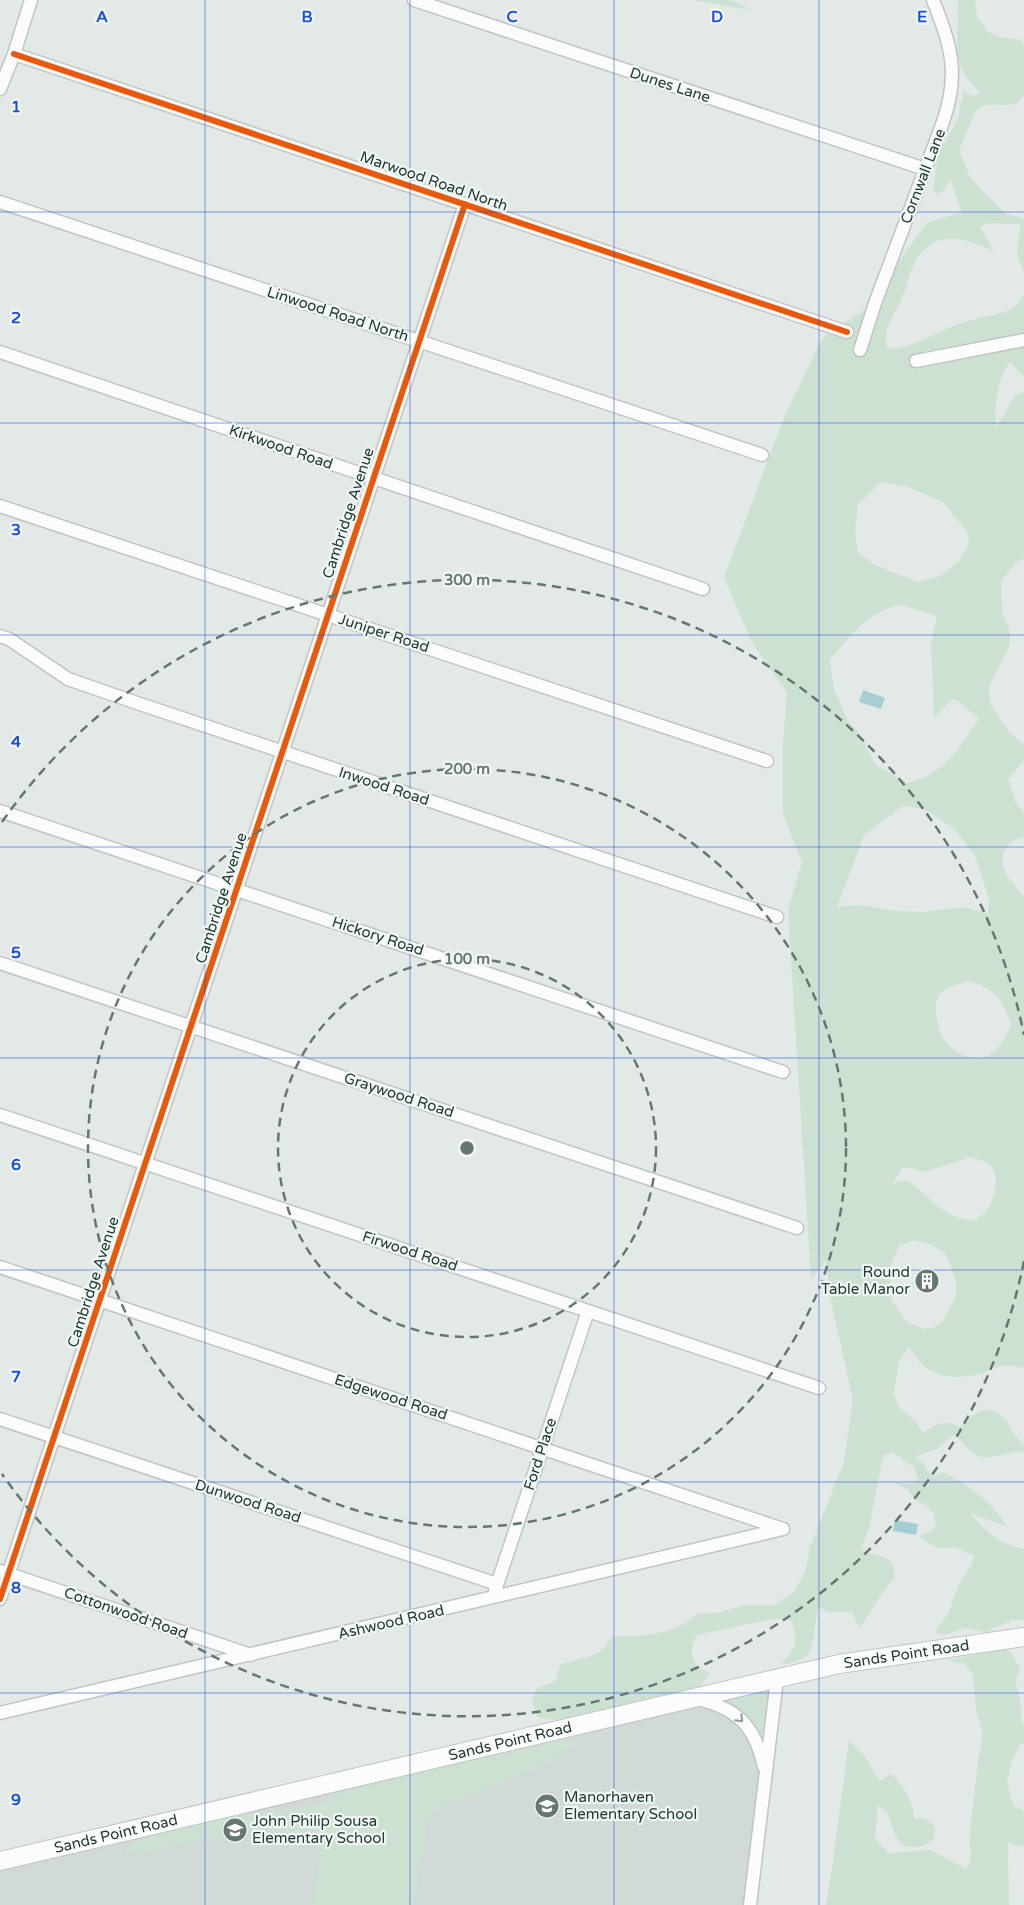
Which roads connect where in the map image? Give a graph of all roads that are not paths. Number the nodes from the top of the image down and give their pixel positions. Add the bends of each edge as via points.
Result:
1 (31, 0) edge
2 (414, 0) edge
3 (933, 0) edge
4 (14, 54) junction
5 (3, 74) edge
6 (0, 89) edge
7 (925, 169) junction
8 (0, 202) edge
9 (465, 204) junction
10 (847, 332) dead end
11 (1024, 340) edge
12 (419, 341) junction
13 (860, 350) dead end
14 (0, 352) edge
15 (916, 361) dead end
16 (762, 455) dead end
17 (373, 478) junction
18 (0, 506) edge
19 (703, 589) dead end
20 (328, 614) junction
21 (0, 636) edge
22 (282, 752) junction
23 (768, 761) dead end
24 (0, 811) edge
25 (237, 889) junction
26 (777, 917) dead end
27 (0, 963) edge
28 (191, 1026) junction
29 (783, 1072) dead end
30 (0, 1114) edge
31 (145, 1163) junction
32 (797, 1228) dead end
33 (0, 1266) edge
34 (100, 1300) junction
35 (588, 1311) junction
36 (819, 1388) dead end
37 (0, 1419) edge
38 (54, 1437) junction
39 (542, 1448) junction
40 (783, 1529) joint
41 (4, 1572) edge
42 (497, 1584) junction
43 (492, 1598) junction
44 (0, 1599) edge
45 (1024, 1637) edge
46 (252, 1655) junction
47 (777, 1679) junction
48 (697, 1698) junction
49 (0, 1713) edge
50 (766, 1777) junction
51 (0, 1861) edge
52 (750, 1905) edge

1 - 4 street
2 - 7 street, Dunes Lane
3 - 7 street, Cornwall Lane via 951,53 953,80 948,109
4 - 5 street
4 - 9 street, Marwood Road North
5 - 6 street
7 - 13 street, Cornwall Lane
8 - 12 street, Linwood Road North
9 - 10 street, Marwood Road North
9 - 12 street, Cambridge Avenue
11 - 15 street
12 - 16 street, Linwood Road North
12 - 17 street, Cambridge Avenue
14 - 17 street, Kirkwood Road
17 - 19 street, Kirkwood Road
17 - 20 street, Cambridge Avenue
18 - 20 street, Juniper Road
20 - 22 street, Cambridge Avenue
20 - 23 street, Juniper Road
21 - 22 street, Inwood Road via 68,679
22 - 25 street, Cambridge Avenue
22 - 26 street, Inwood Road
24 - 25 street, Hickory Road
25 - 28 street, Cambridge Avenue
25 - 29 street, Hickory Road
27 - 28 street, Graywood Road
28 - 31 street, Cambridge Avenue
28 - 32 street, Graywood Road
30 - 31 street, Firwood Road
31 - 34 street, Cambridge Avenue
31 - 35 street, Firwood Road
33 - 34 street, Edgewood Road
34 - 38 street, Cambridge Avenue
34 - 39 street, Edgewood Road
35 - 36 street, Firwood Road
35 - 39 street, Ford Place
37 - 38 street, Dunwood Road
38 - 41 street, Cambridge Avenue
38 - 42 street, Dunwood Road
39 - 40 street, Edgewood Road
39 - 42 street, Ford Place
40 - 43 street, Ashwood Road
41 - 44 street, Cambridge Avenue
41 - 46 street, Cottonwood Road
42 - 43 street, Ford Place
43 - 46 street, Ashwood Road
45 - 47 main road, Sands Point Road via 853,1662
46 - 49 street, Ashwood Road
47 - 48 main road, Sands Point Road
47 - 50 street
48 -> 50 street via 727,1708 748,1728 757,1743
48 - 51 main road, Sands Point Road
50 - 52 street

